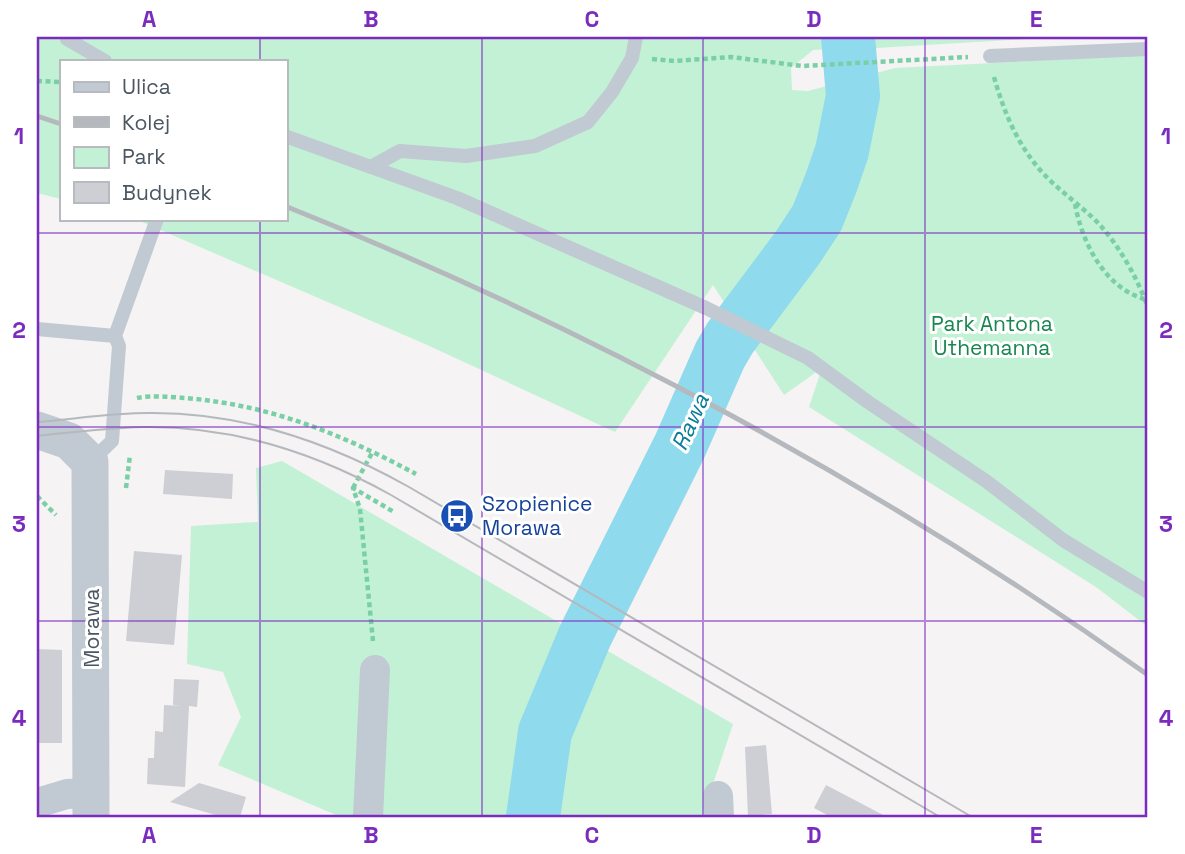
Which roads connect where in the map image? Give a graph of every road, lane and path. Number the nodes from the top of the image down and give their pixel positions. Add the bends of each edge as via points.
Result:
1 (67, 37) edge
2 (636, 37) edge
3 (1073, 44) edge
4 (1148, 49) edge
5 (990, 56) junction
6 (632, 58) junction
7 (103, 60) edge
8 (37, 81) edge
9 (60, 82) edge
10 (287, 137) edge
11 (371, 167) junction
12 (1074, 204) junction
13 (157, 220) edge
14 (1145, 299) junction
15 (1148, 308) edge
16 (37, 329) edge
17 (115, 336) junction
18 (136, 405) dead end
19 (37, 430) edge
20 (373, 451) junction
21 (131, 453) dead end
22 (90, 462) junction
23 (416, 474) dead end
24 (353, 488) junction
25 (126, 491) dead end
26 (37, 496) edge
27 (394, 512) dead end
28 (61, 520) dead end
29 (1148, 592) edge
30 (375, 670) joint
31 (37, 803) edge
32 (91, 805) edge
33 (368, 817) edge

1 - 7 lane
2 - 6 lane
3 - 4 lane
3 - 5 lane
5 - 6 path via 802,66 731,57
5 - 12 path via 1004,109 1023,147
6 - 11 lane via 588,122 535,146 466,156 400,151
8 - 9 path
10 - 11 lane
11 - 29 lane via 457,198 808,358 1063,540
12 - 14 path via 1110,239
12 - 14 path via 1097,264 1129,292
13 - 17 lane
14 - 15 path
16 - 17 lane
17 - 22 lane via 119,346 112,441
18 - 20 path via 137,396 222,402 316,425
19 - 22 street via 69,441
20 - 23 path
20 - 24 path
21 - 25 path
22 - 32 street, Morawa
24 - 27 path
24 - 30 path via 360,509
26 - 28 path
30 - 33 street
31 - 32 street, Morawa via 66,794

